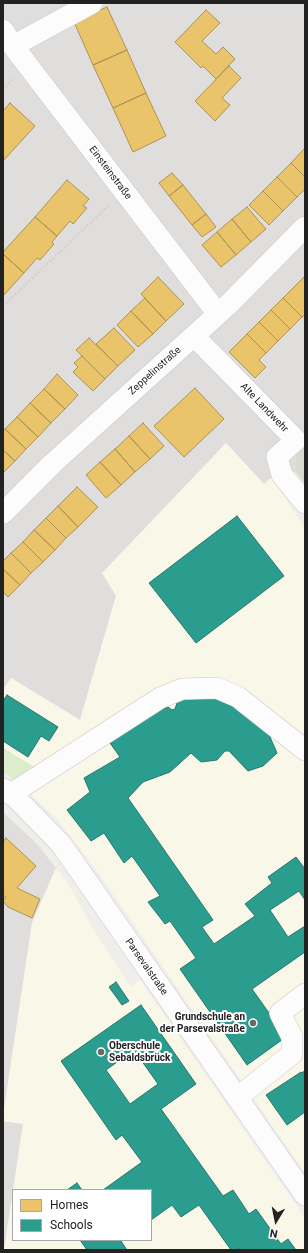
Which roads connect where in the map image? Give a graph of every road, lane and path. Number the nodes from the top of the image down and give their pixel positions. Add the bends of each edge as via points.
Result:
1 (92, 3) edge
2 (8, 38) edge
3 (123, 191) junction
4 (305, 227) edge
5 (3, 306) edge
6 (218, 314) junction
7 (194, 336) junction
8 (305, 503) edge
9 (3, 513) edge
10 (305, 750) edge
11 (7, 792) edge
12 (305, 994) edge
13 (237, 1098) junction
14 (305, 1195) edge

1 - 2 street
2 - 3 street, Einsteinstraße
3 - 5 path
3 - 6 street, Einsteinstraße
4 - 6 street, Zeppelinstraße
6 - 7 street, Zeppelinstraße
7 - 8 street, Alte Landwehr via 296,440 277,457 282,475
7 - 9 street, Zeppelinstraße via 52,464
10 - 11 street via 238,697 217,688 182,689 160,698
11 - 13 street, Parsevalstraße via 61,844
12 - 13 street via 280,1013 292,1037 292,1054
13 - 14 street, Parsevalstraße

